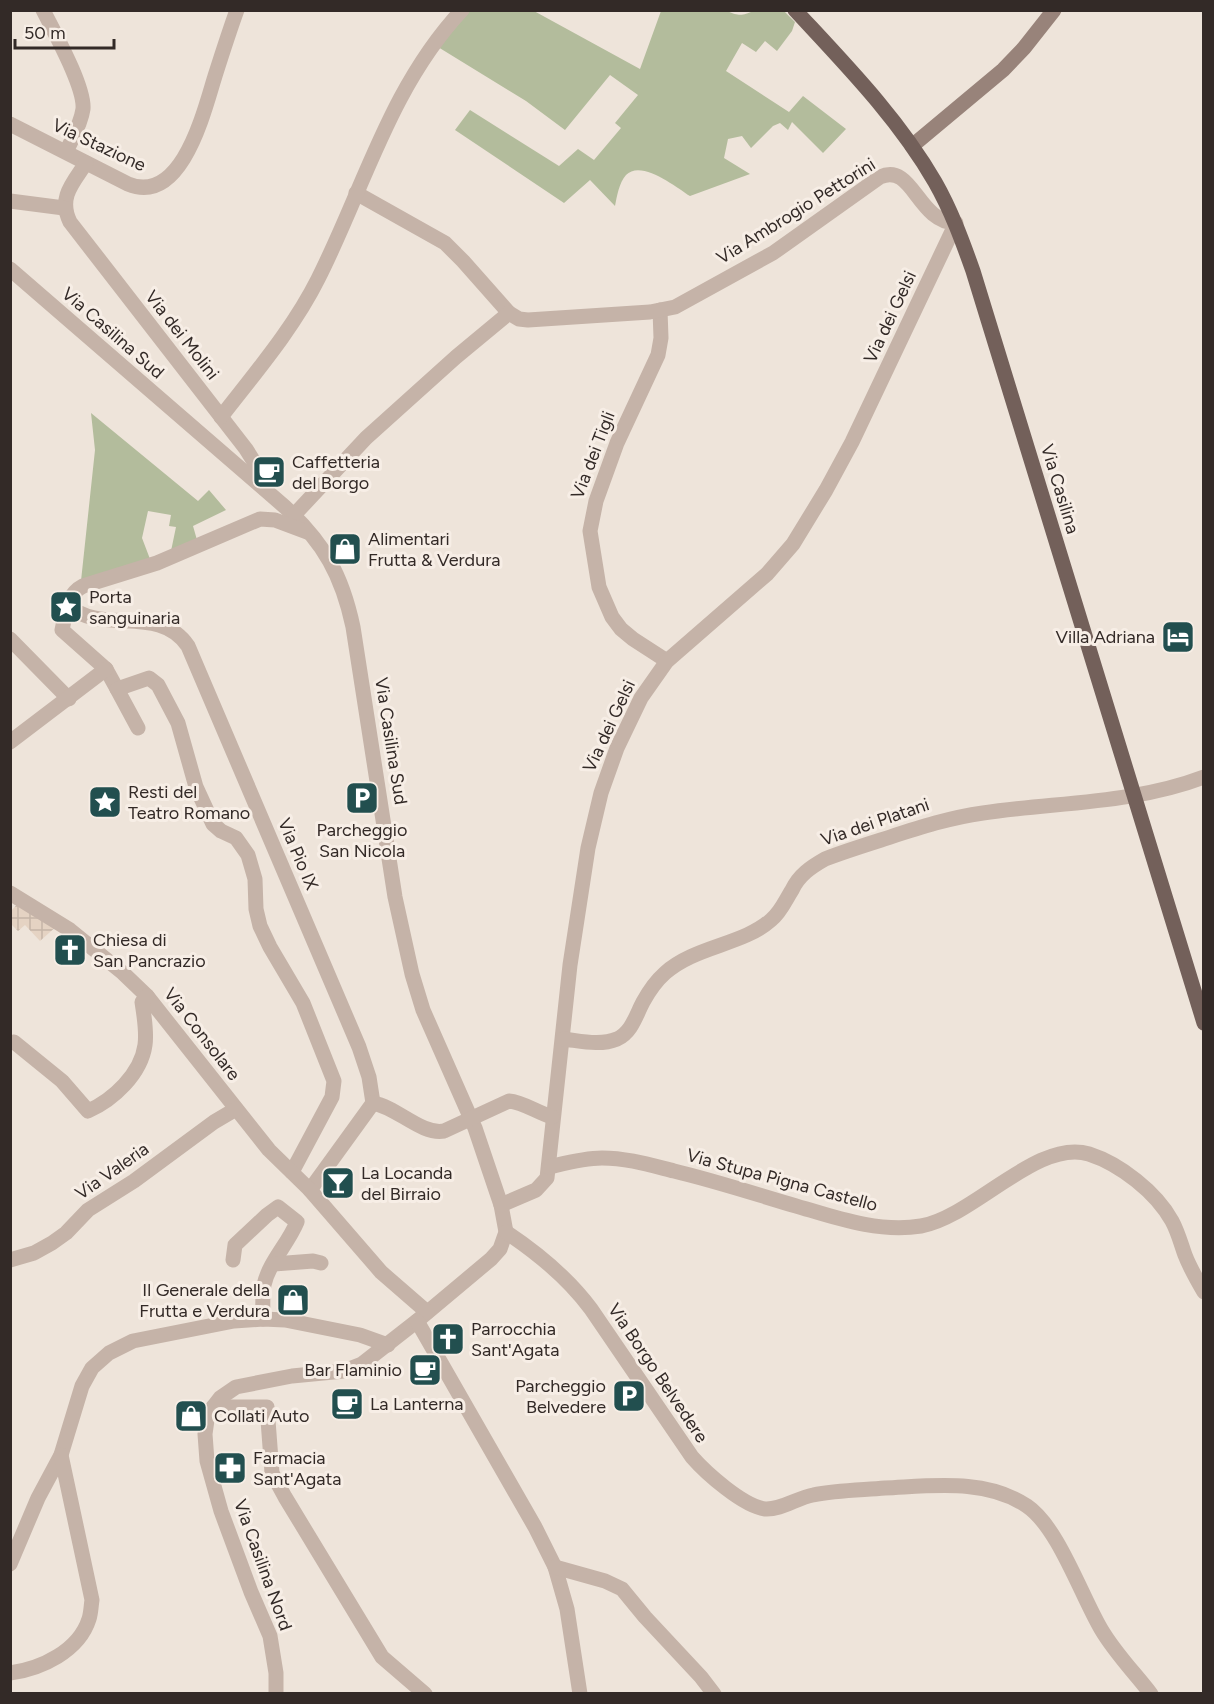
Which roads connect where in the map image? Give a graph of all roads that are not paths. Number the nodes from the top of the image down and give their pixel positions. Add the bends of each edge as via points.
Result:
1 (43, 10) edge
2 (237, 10) edge
3 (462, 10) edge
4 (795, 10) edge
5 (1054, 10) edge
6 (10, 124) edge
7 (912, 146) junction
8 (66, 152) junction
9 (86, 163) junction
10 (356, 194) junction
11 (10, 201) edge
12 (64, 208) junction
13 (956, 223) junction
14 (10, 269) edge
15 (660, 310) junction
16 (509, 313) junction
17 (221, 417) junction
18 (265, 489) junction
19 (294, 515) junction
20 (312, 534) junction
21 (68, 605) junction
22 (10, 639) edge
23 (667, 661) junction
24 (106, 669) junction
25 (117, 689) junction
26 (69, 699) junction
27 (138, 728) dead end
28 (10, 742) edge
29 (1203, 777) edge
30 (1132, 795) junction
31 (10, 893) edge
32 (147, 996) junction
33 (1203, 1023) edge
34 (563, 1039) junction
35 (14, 1042) dead end
36 (373, 1103) junction
37 (236, 1109) junction
38 (471, 1117) junction
39 (552, 1117) junction
40 (549, 1167) junction
41 (292, 1172) junction
42 (310, 1190) junction
43 (501, 1205) junction
44 (506, 1232) junction
45 (10, 1260) edge
46 (234, 1260) dead end
47 (321, 1263) dead end
48 (274, 1264) junction
49 (1203, 1292) edge
50 (422, 1317) junction
51 (263, 1319) junction
52 (388, 1345) junction
53 (213, 1407) junction
54 (61, 1455) junction
55 (10, 1564) edge
56 (555, 1567) junction
57 (10, 1673) edge
58 (276, 1694) edge
59 (425, 1694) edge
60 (580, 1694) edge
61 (714, 1694) edge
62 (1151, 1694) edge

1 - 8 street via 82,98 82,115
2 - 9 street, Via Stazione via 199,126 171,176 154,187 138,188
3 - 10 street via 436,40 404,90
4 - 7 main road, Via Casilina via 866,87
5 - 7 street via 1002,70
6 - 8 street, Via Stazione
7 - 13 main road, Via Casilina
8 - 9 street, Via Stazione
9 - 12 street via 69,190
10 - 16 street via 445,243
10 - 17 street via 305,303
11 - 12 street
12 - 17 street, Via dei Molini via 76,231
13 - 15 street, Via Ambrogio Pettorini via 934,216 903,178 889,174 773,253 678,305
13 - 23 street, Via dei Gelsi via 852,442 793,544 767,574
13 - 30 main road, Via Casilina
14 - 18 street, Via Casilina Sud
15 - 16 street, Via Ambrogio Pettorini via 528,320
15 - 23 street, Via dei Tigli via 657,355 617,443 596,501 590,531 599,587 612,617 628,635
16 - 19 street via 366,438
17 - 18 street, Via dei Molini via 250,455
18 - 19 street, Via Casilina Sud
19 - 20 street, Via Casilina Sud
20 - 21 street via 275,520 256,520 164,560 83,586 74,592
20 - 38 street, Via Casilina Sud via 336,571 351,615 396,903 412,974 423,1010
21 - 24 street via 62,630
21 - 36 street, Via Pio IX via 90,616 164,626 188,646 359,1047
22 - 26 street
23 - 34 street, Via dei Gelsi via 628,724 595,814 570,964
24 - 25 street
24 - 26 street
25 - 27 street
25 - 41 street via 149,678 158,685 181,731 194,783 213,824 236,838 248,855 263,933 303,1003 332,1076 332,1097
26 - 28 street
29 - 30 street, Via dei Platani
30 - 33 main road, Via Casilina
30 - 34 street, Via dei Platani via 952,818 825,859 800,877 779,913 766,924 693,956 665,973 647,994 622,1036 604,1042
31 - 32 street, Via Consolare via 70,930
32 - 35 street via 142,1002 145,1047 139,1064 111,1097 88,1111 62,1081
32 - 37 street, Via Consolare
34 - 39 street, Via dei Gelsi
36 - 38 street via 435,1131 444,1131
36 - 42 street
37 - 41 street, Via Consolare
37 - 45 street, Via Valeria via 88,1210 52,1243
38 - 39 street via 509,1101
38 - 43 street, Via Casilina Sud
39 - 40 street, Via dei Gelsi
40 - 43 street via 540,1187
40 - 49 street, Via Stupa Pigna Castello via 592,1158 629,1161 840,1219 897,1228 944,1219 1038,1162 1063,1152 1080,1152 1125,1173 1162,1206 1173,1222
41 - 42 street, Via Consolare
42 - 50 street, Via Consolare
43 - 44 street, Via Casilina Sud
44 - 50 street via 496,1254
44 - 62 street, Via Borgo Belvedere via 575,1289 692,1457 750,1504 771,1509 819,1494 944,1486 996,1491 1032,1509 1051,1532 1110,1644
46 - 48 street via 235,1245 278,1207 297,1222
47 - 48 street
48 - 51 street via 264,1285
50 - 52 street
50 - 56 street, Via Consolare
51 - 52 street via 360,1335
51 - 54 street via 133,1341 109,1353 92,1368 82,1386
52 - 53 street via 362,1364 344,1371 236,1387
53 - 58 street, Via Casilina Nord via 205,1434 207,1461 221,1511 270,1636
53 - 59 street via 267,1407 272,1473 285,1497 382,1657
54 - 55 street
54 - 57 street via 92,1600 89,1619 66,1651 39,1667
56 - 60 street, Via Consolare via 567,1609
56 - 61 street via 622,1589

